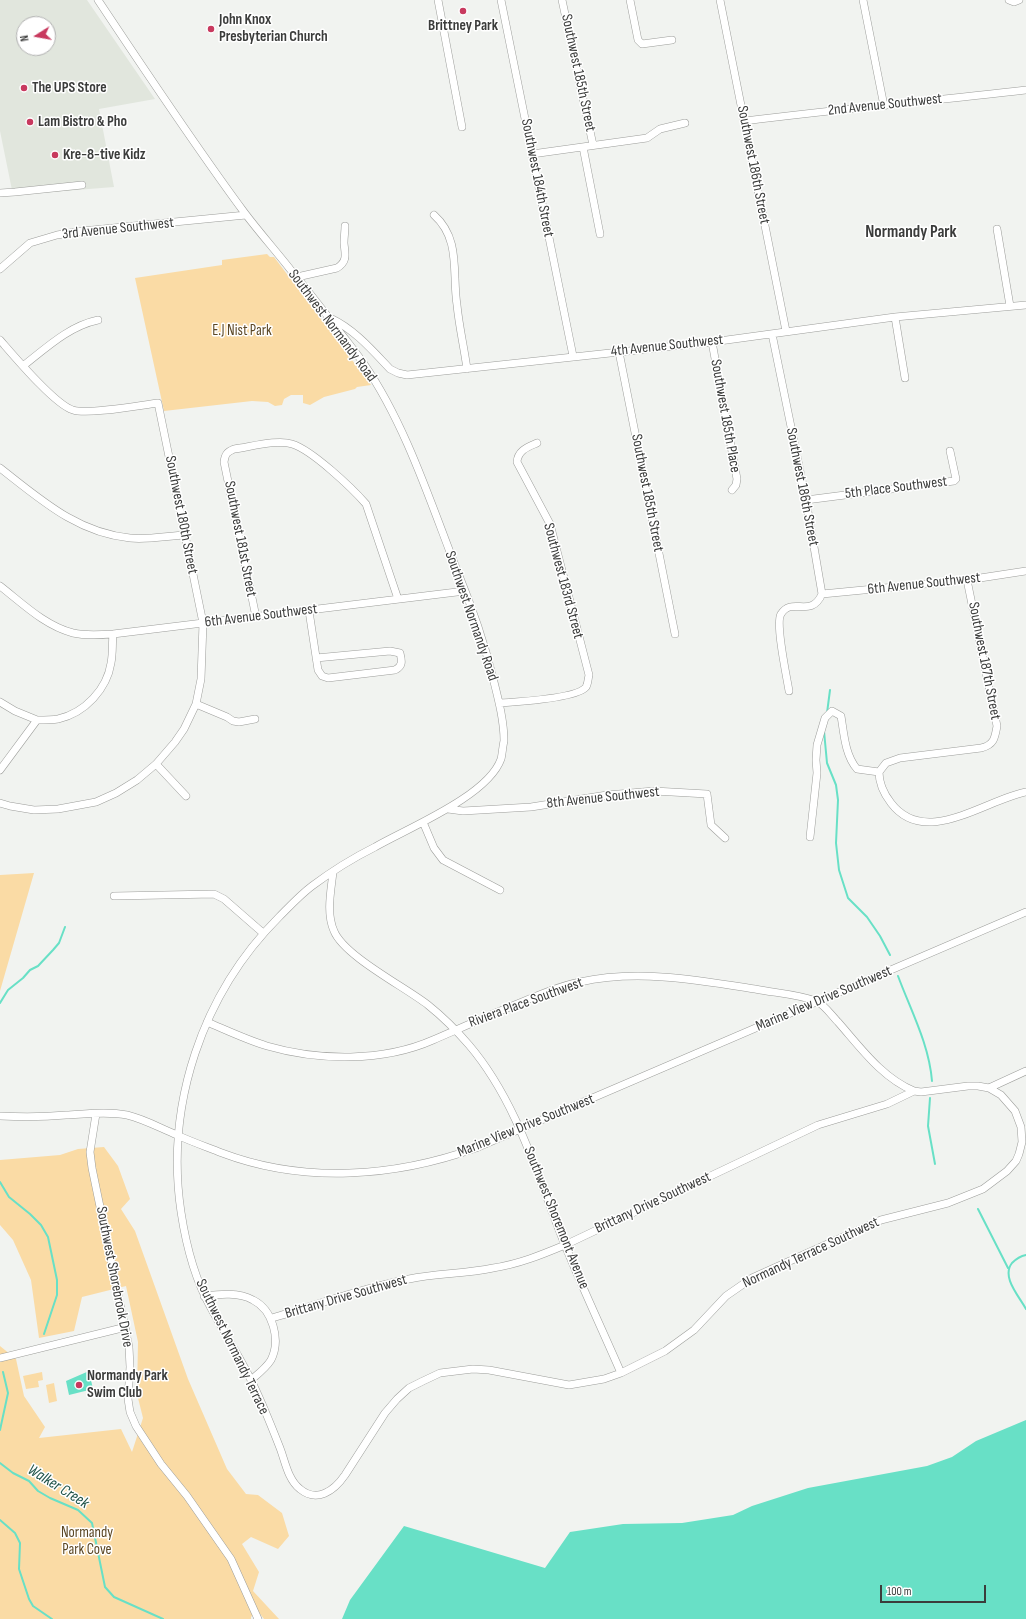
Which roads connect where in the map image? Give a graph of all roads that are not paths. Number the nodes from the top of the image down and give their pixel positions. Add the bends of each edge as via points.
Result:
1 (98, 0) edge
2 (438, 0) edge
3 (501, 0) edge
4 (562, 0) edge
5 (630, 0) edge
6 (720, 0) edge
7 (863, 0) edge
8 (1009, 0) edge
9 (1019, 0) edge
10 (672, 40) dead end
11 (1026, 90) edge
12 (884, 106) junction
13 (745, 122) junction
14 (685, 123) dead end
15 (462, 127) dead end
16 (593, 145) junction
17 (583, 147) junction
18 (532, 154) junction
19 (82, 184) dead end
20 (0, 193) edge
21 (246, 215) junction
22 (434, 215) dead end
23 (346, 226) dead end
24 (998, 229) dead end
25 (600, 234) dead end
26 (0, 269) edge
27 (296, 277) junction
28 (1026, 305) edge
29 (1010, 306) junction
30 (328, 317) junction
31 (895, 317) junction
32 (98, 320) dead end
33 (786, 331) junction
34 (772, 334) junction
35 (0, 340) edge
36 (712, 342) junction
37 (619, 352) junction
38 (573, 356) junction
39 (23, 366) junction
40 (467, 369) junction
41 (904, 378) dead end
42 (537, 443) dead end
43 (950, 451) dead end
44 (0, 468) edge
45 (732, 490) dead end
46 (806, 500) junction
47 (185, 535) junction
48 (1026, 571) edge
49 (967, 580) junction
50 (0, 586) edge
51 (466, 591) junction
52 (822, 594) junction
53 (398, 599) junction
54 (309, 611) junction
55 (256, 617) junction
56 (203, 623) junction
57 (113, 634) junction
58 (675, 634) dead end
59 (316, 658) junction
60 (789, 691) dead end
61 (0, 702) edge
62 (500, 703) junction
63 (196, 704) junction
64 (255, 718) dead end
65 (37, 720) junction
66 (156, 764) junction
67 (0, 770) edge
68 (879, 772) junction
69 (1026, 792) edge
70 (186, 796) dead end
71 (0, 803) edge
72 (448, 809) junction
73 (423, 822) junction
74 (810, 837) dead end
75 (725, 838) dead end
76 (333, 872) junction
77 (500, 890) dead end
78 (114, 896) dead end
79 (1026, 912) edge
80 (263, 933) junction
81 (818, 1002) junction
82 (206, 1022) junction
83 (455, 1029) junction
84 (1026, 1071) edge
85 (989, 1088) junction
86 (914, 1091) junction
87 (96, 1114) junction
88 (0, 1116) edge
89 (520, 1130) junction
90 (178, 1136) junction
91 (565, 1245) junction
92 (204, 1296) junction
93 (272, 1318) junction
94 (126, 1327) junction
95 (0, 1358) edge
96 (621, 1374) junction
97 (251, 1380) junction
98 (306, 1493) joint
99 (258, 1619) edge

1 - 21 street, Southwest Normandy Road
2 - 15 street
3 - 18 street, Southwest 184th Street
4 - 16 street, Southwest 185th Street
5 - 10 street via 638,40 642,44
6 - 13 street, Southwest 186th Street
7 - 12 street
8 - 9 street
11 - 12 street, 2nd Avenue Southwest
12 - 13 street, 2nd Avenue Southwest
13 - 33 street, Southwest 186th Street
14 - 16 street via 660,129 647,138
16 - 17 street
17 - 18 street
17 - 25 street, Southwest 185th Street
18 - 38 street, Southwest 184th Street
19 - 20 street
21 - 26 street, 3rd Avenue Southwest via 57,235 30,243
21 - 27 street, Southwest Normandy Road
22 - 40 street via 442,222 448,233 455,260 456,303
23 - 27 street via 346,260 342,265
24 - 29 street
27 - 30 street, Southwest Normandy Road
28 - 29 street, 4th Avenue Southwest
29 - 31 street, 4th Avenue Southwest
30 - 40 street, 4th Avenue Southwest via 352,331 390,369 398,373
30 - 51 street, Southwest Normandy Road via 364,364 392,412
31 - 33 street, 4th Avenue Southwest
31 - 41 street
32 - 39 street via 72,329
33 - 34 street, 4th Avenue Southwest
34 - 36 street, 4th Avenue Southwest
34 - 46 street, Southwest 186th Street
35 - 39 street
36 - 37 street, 4th Avenue Southwest
36 - 45 street, Southwest 185th Place via 737,479
37 - 38 street, 4th Avenue Southwest
37 - 58 street, Southwest 185th Street
38 - 40 street, 4th Avenue Southwest
39 - 47 street, Southwest 180th Street via 57,400 73,410 89,411 158,403
42 - 62 street, Southwest 183rd Street via 522,451 516,462 550,524 589,675 586,688 573,695
43 - 46 street, 5th Place Southwest via 956,479 954,481
44 - 47 street via 58,512 92,530 130,538
46 - 52 street, Southwest 186th Street
47 - 56 street, Southwest 180th Street
48 - 49 street, 6th Avenue Southwest
49 - 52 street, 6th Avenue Southwest
49 - 68 street, Southwest 187th Street via 997,726 993,742 981,748 900,758 886,763
50 - 57 street, 6th Avenue Southwest via 57,627 87,635
51 - 53 street, 6th Avenue Southwest
51 - 62 street, Southwest Normandy Road
52 - 60 street via 815,605 792,606 780,615 779,627
53 - 54 street, 6th Avenue Southwest
53 - 55 street, Southwest 181st Street via 366,504 328,468 304,450 281,442 228,451 224,462
54 - 55 street, 6th Avenue Southwest
54 - 59 street
55 - 56 street, 6th Avenue Southwest
56 - 57 street, 6th Avenue Southwest
56 - 63 street, Southwest 180th Street via 201,679
57 - 65 street via 111,663 106,679 96,696 73,714 58,719
59 - 59 street via 318,670 322,676 328,678 395,670 400,668 402,661 400,653 390,651
61 - 65 street
62 - 72 street, Southwest Normandy Road via 504,744 501,759 486,780 466,798
63 - 64 street via 233,721
63 - 66 street, Southwest 180th Street via 175,742
65 - 67 street
66 - 70 street
66 - 71 street, Southwest 180th Street via 132,783 96,802 58,809 34,810
68 - 69 street via 885,796 893,806 906,816 926,822 949,820
68 - 74 street via 857,770 851,763 841,716 832,711 825,718 817,745 817,773
72 - 73 street, Southwest Normandy Terrace
72 - 75 street, 8th Avenue Southwest via 463,811 532,806 607,794 654,791 707,794 711,825
73 - 76 street, Southwest Normandy Terrace via 372,848
73 - 77 street via 434,848 443,860
76 - 80 street, Southwest Normandy Terrace via 310,888
76 - 83 street, Southwest Shoremont Avenue via 330,921 341,944 429,1005
78 - 80 street via 214,894 224,899
79 - 81 street, Marine View Drive Southwest
80 - 82 street, Southwest Normandy Terrace via 247,952
81 - 83 street, Riviera Place Southwest via 698,980 635,976 598,978 543,993
81 - 86 street via 874,1062 899,1084
81 - 89 street, Marine View Drive Southwest
82 - 83 street, Riviera Place Southwest via 266,1046 300,1053 344,1057 404,1050
82 - 90 street, Southwest Normandy Terrace via 183,1096
83 - 89 street, Southwest Shoremont Avenue via 485,1064
84 - 85 street, Brittany Drive Southwest
85 - 86 street, Brittany Drive Southwest via 978,1086
85 - 96 street, Normandy Terrace Southwest via 1010,1104 1018,1119 1022,1135 1021,1149 1016,1161 997,1180 984,1189 948,1203 881,1220 752,1278 726,1296 681,1340
86 - 91 street, Brittany Drive Southwest via 887,1104 818,1125
87 - 88 street, Marine View Drive Southwest
87 - 90 street, Marine View Drive Southwest via 129,1115
87 - 94 street, Southwest Shorebrook Drive via 90,1152 92,1168
89 - 90 street, Marine View Drive Southwest via 447,1158 385,1171 353,1174 291,1170 254,1162 223,1154
89 - 91 street, Southwest Shoremont Avenue
90 - 92 street, Southwest Normandy Terrace via 178,1192 184,1231 190,1258
91 - 93 street, Brittany Drive Southwest via 520,1263 409,1279
91 - 96 street, Southwest Shoremont Avenue
92 - 93 street via 240,1295 253,1300
92 - 97 street, Southwest Normandy Terrace
93 - 97 street via 274,1348 271,1359 266,1368
94 - 95 street
94 - 99 street, Southwest Shorebrook Drive via 130,1367 128,1399 136,1426 231,1559
96 - 98 street, Normandy Terrace Southwest via 569,1385 489,1370 459,1369 440,1373 409,1388 397,1398 338,1485 325,1494
97 - 98 street, Southwest Normandy Terrace via 274,1431 292,1482

